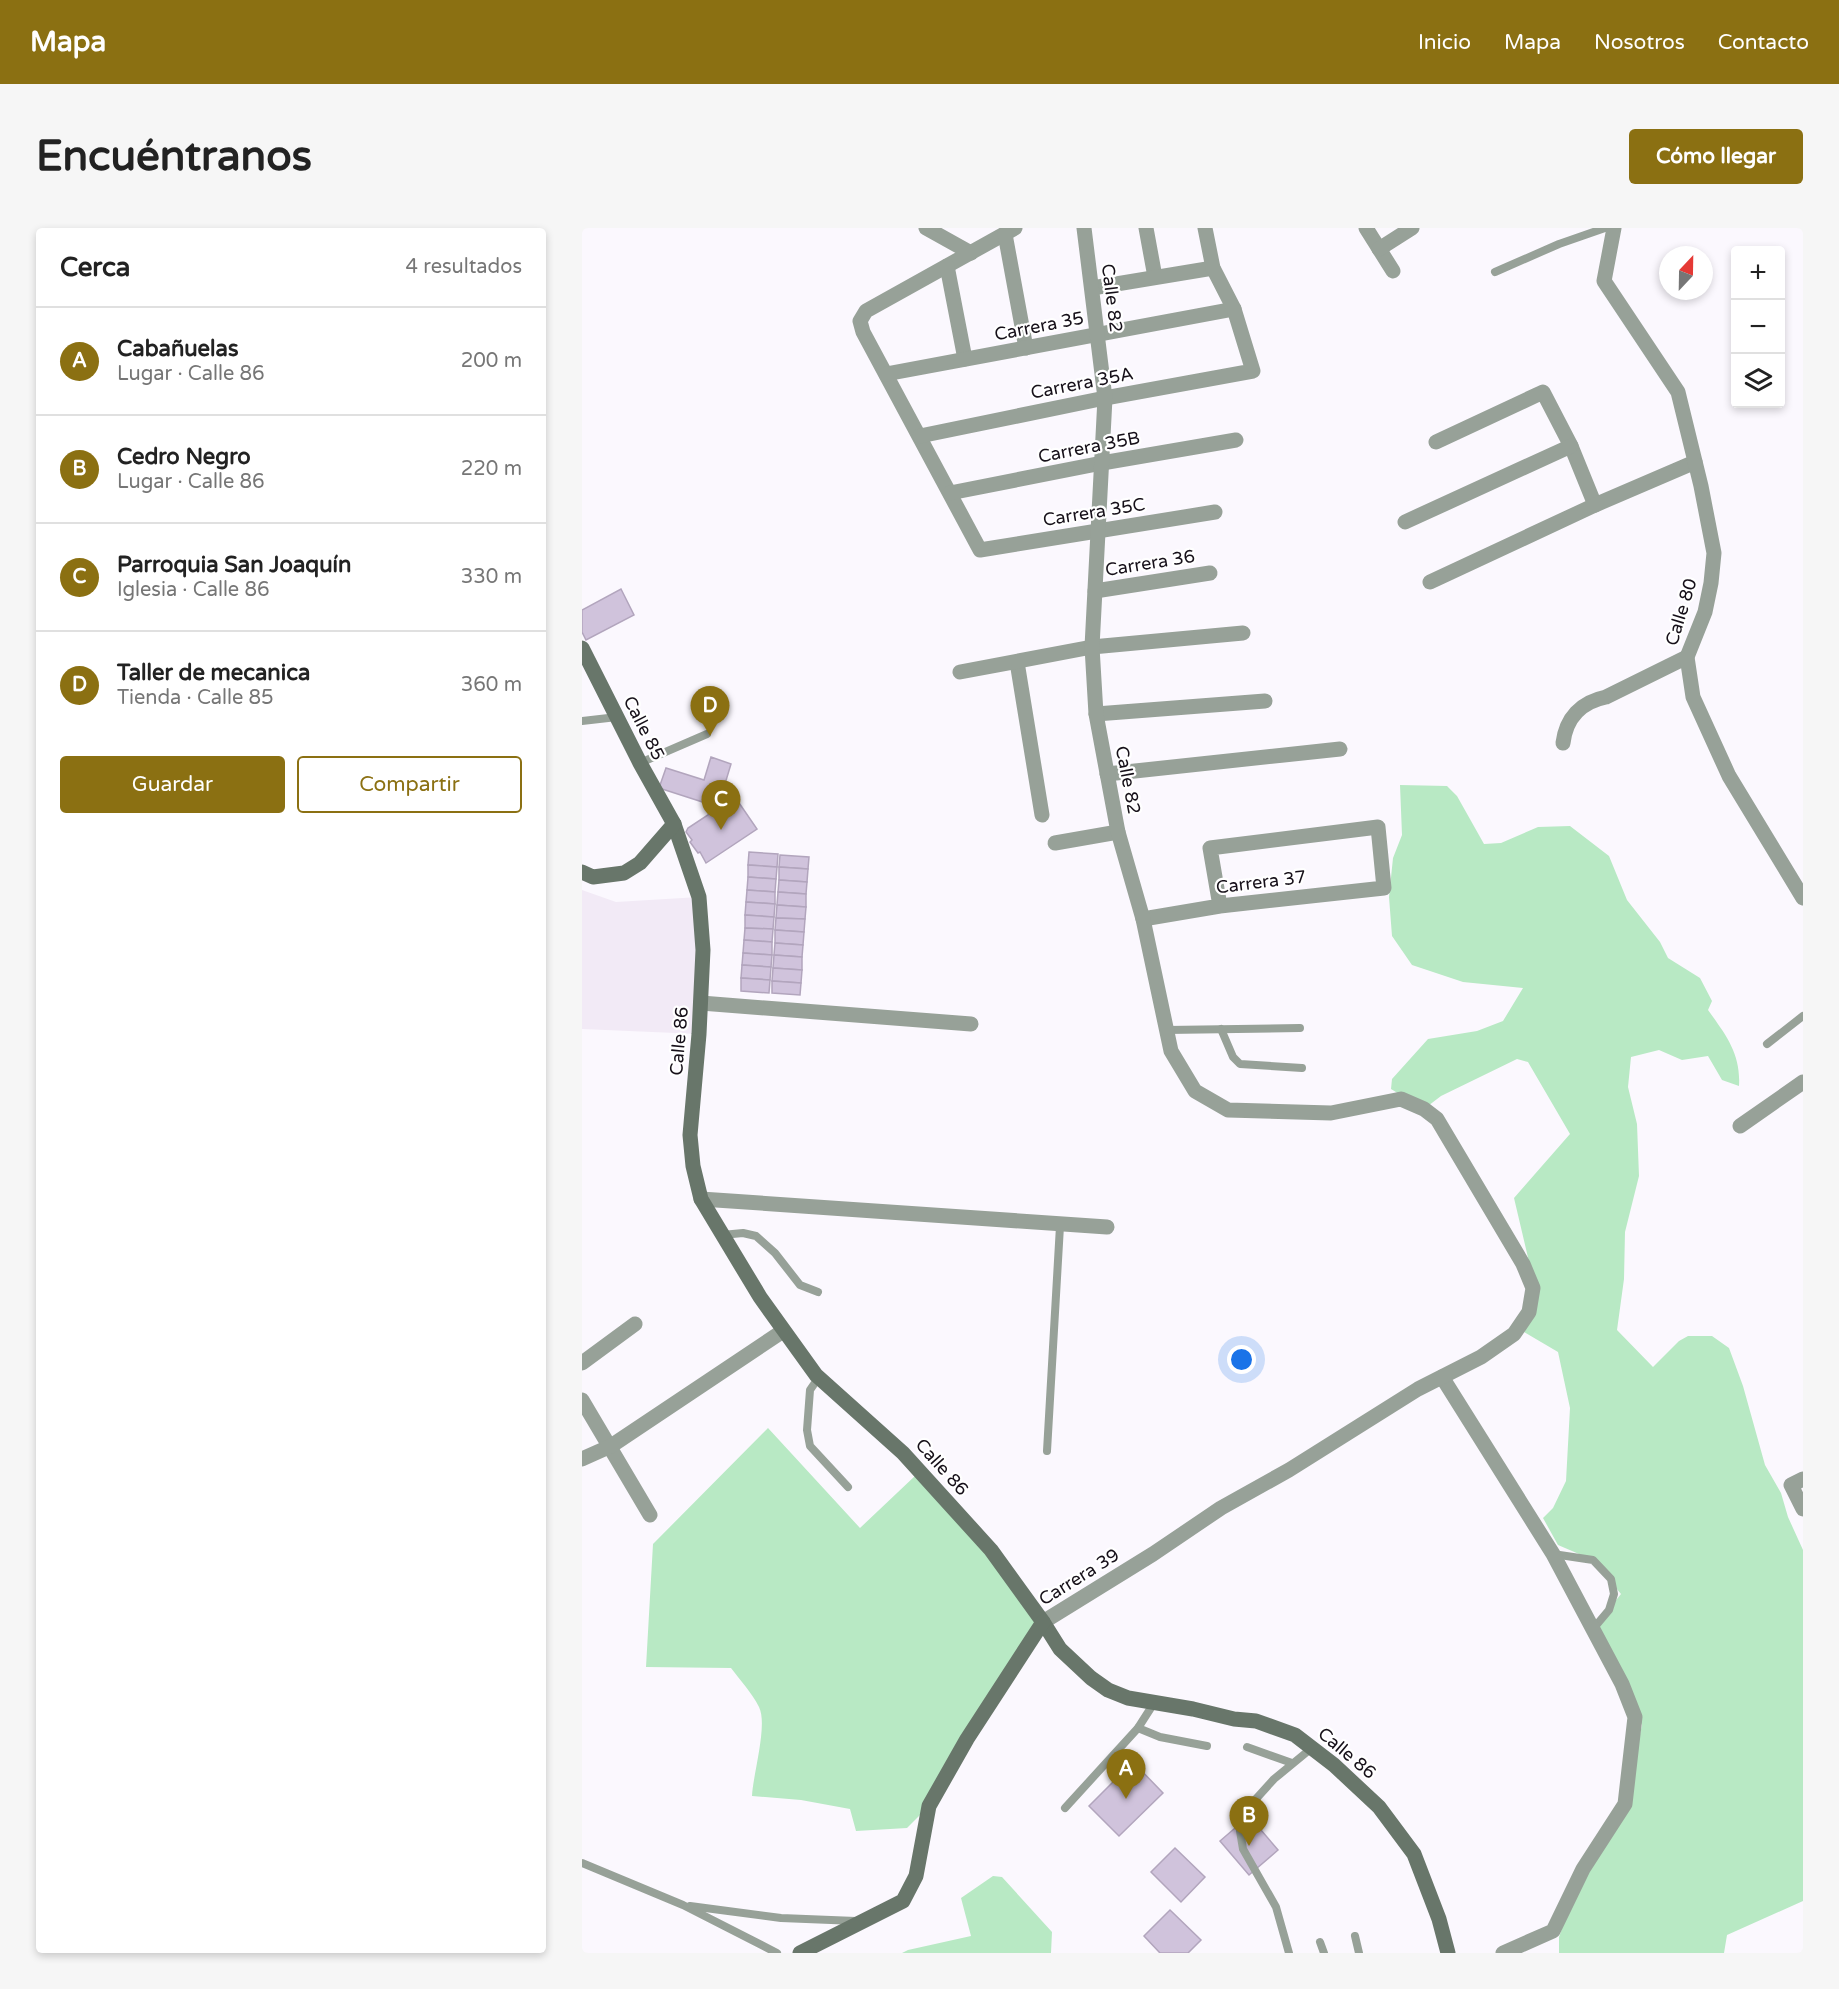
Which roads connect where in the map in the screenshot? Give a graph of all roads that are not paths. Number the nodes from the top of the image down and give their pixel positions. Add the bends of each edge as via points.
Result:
1 (926, 228) edge
2 (1084, 228) edge
3 (1146, 228) edge
4 (1205, 228) edge
5 (1366, 228) edge
6 (1412, 228) edge
7 (1605, 228) edge
8 (1614, 228) edge
9 (1010, 231) edge
10 (1379, 249) junction
11 (971, 253) junction
12 (947, 266) junction
13 (1213, 268) junction
14 (1392, 271) dead end
15 (1495, 272) dead end
16 (1155, 277) junction
17 (1092, 288) junction
18 (1234, 309) junction
19 (1097, 335) junction
20 (1026, 348) junction
21 (965, 359) junction
22 (886, 374) junction
23 (1105, 398) junction
24 (920, 436) junction
25 (1236, 440) dead end
26 (1436, 442) dead end
27 (1571, 446) junction
28 (1695, 462) junction
29 (1102, 463) junction
30 (950, 493) junction
31 (1595, 505) junction
32 (1215, 512) dead end
33 (1405, 522) dead end
34 (1097, 531) junction
35 (1210, 573) dead end
36 (1430, 582) dead end
37 (1095, 591) junction
38 (1243, 633) dead end
39 (1092, 647) junction
40 (582, 648) edge
41 (1686, 657) junction
42 (1017, 662) junction
43 (960, 672) dead end
44 (1265, 701) dead end
45 (1096, 714) junction
46 (617, 717) junction
47 (582, 721) edge
48 (707, 734) dead end
49 (1563, 743) dead end
50 (1340, 749) dead end
51 (640, 764) junction
52 (1107, 774) junction
53 (1042, 815) dead end
54 (674, 824) junction
55 (1118, 832) junction
56 (1055, 843) dead end
57 (582, 872) edge
58 (1803, 898) edge
59 (1220, 906) junction
60 (1143, 919) junction
61 (701, 1003) junction
62 (1803, 1016) edge
63 (971, 1024) dead end
64 (1300, 1028) dead end
65 (1167, 1029) junction
66 (1221, 1029) junction
67 (1767, 1044) dead end
68 (1302, 1068) dead end
69 (1803, 1082) edge
70 (1424, 1109) joint
71 (1740, 1126) dead end
72 (701, 1199) junction
73 (1060, 1226) junction
74 (1107, 1227) dead end
75 (722, 1235) junction
76 (818, 1292) dead end
77 (635, 1324) dead end
78 (783, 1331) junction
79 (582, 1362) edge
80 (819, 1377) junction
81 (1442, 1377) junction
82 (582, 1400) edge
83 (610, 1446) junction
84 (1047, 1451) dead end
85 (582, 1459) edge
86 (1803, 1479) edge
87 (848, 1487) dead end
88 (1803, 1509) edge
89 (650, 1515) dead end
90 (1553, 1554) junction
91 (1043, 1622) junction
92 (1593, 1629) junction
93 (1154, 1703) junction
94 (1138, 1728) junction
95 (1207, 1746) dead end
96 (1247, 1747) dead end
97 (1313, 1747) junction
98 (1292, 1763) junction
99 (1065, 1808) dead end
100 (582, 1863) edge
101 (683, 1905) junction
102 (862, 1922) junction
103 (1355, 1936) dead end
104 (1320, 1942) dead end
105 (777, 1953) edge
106 (800, 1953) edge
107 (1289, 1953) edge
108 (1324, 1953) edge
109 (1359, 1953) edge
110 (1448, 1953) edge
111 (1503, 1953) edge

1 - 11 street
2 - 17 street, Calle 82
3 - 16 street
4 - 13 street
5 - 10 street
6 - 10 street
7 - 15 lane
8 - 28 street, Calle 80 via 1604,281 1678,392
9 - 11 street
9 - 20 street
10 - 14 street
11 - 12 street
12 - 21 street
12 - 22 street via 866,311 860,321
13 - 16 street
13 - 18 street
16 - 17 street
17 - 19 street, Calle 82
18 - 19 street, Carrera 35
18 - 23 street, Carrera 35A via 1253,371
19 - 20 street, Carrera 35
19 - 23 street, Calle 82
20 - 21 street, Carrera 35
21 - 22 street, Carrera 35
22 - 24 street
23 - 24 street, Carrera 35A
23 - 29 street, Calle 82
24 - 30 street
25 - 29 street, Carrera 35B
26 - 27 street via 1543,392
27 - 31 street
27 - 33 street
28 - 31 street
28 - 41 street, Calle 80 via 1714,553 1705,612
29 - 30 street, Carrera 35B
29 - 34 street, Calle 82
30 - 34 street, Carrera 35C via 980,550
31 - 36 street
32 - 34 street, Carrera 35C
34 - 37 street, Calle 82
35 - 37 street, Carrera 36
37 - 39 street, Calle 82
38 - 39 street
39 - 42 street
39 - 45 street, Calle 82
40 - 46 main road, Calle 85
41 - 49 street via 1580,707 1564,732
41 - 58 street, Calle 80 via 1693,697 1729,776
42 - 43 street
42 - 53 street
44 - 45 street
45 - 52 street, Calle 82
46 - 47 lane
46 - 51 main road, Calle 85
48 - 51 lane
50 - 52 street
51 - 54 main road, Calle 85
52 - 55 street, Calle 82
54 - 57 main road via 640,863 624,873 593,877
54 - 61 main road, Calle 86 via 699,897 704,950
55 - 56 street
55 - 60 street, Calle 82
59 - 59 street, Carrera 37 via 1384,888 1378,827 1210,848
59 - 60 street, Carrera 37
60 - 65 street, Calle 82
61 - 63 street
61 - 72 main road, Calle 86 via 690,1135
62 - 67 lane
64 - 66 lane
65 - 66 lane
65 - 70 street, Calle 82 via 1171,1051 1195,1091 1228,1110 1331,1113 1401,1099
66 - 68 lane via 1240,1064
69 - 71 street
70 - 81 street, Carrera 39 via 1437,1119 1533,1287 1529,1312 1514,1334
72 - 73 street
72 - 75 main road, Calle 86
73 - 74 street
73 - 84 lane
75 - 76 lane via 756,1236 800,1285
75 - 78 main road, Calle 86
77 - 79 street
78 - 80 main road, Calle 86
78 - 83 street
80 - 87 lane via 810,1390 810,1446
80 - 91 main road, Calle 86 via 903,1453 991,1550
81 - 90 street
81 - 91 street, Carrera 39 via 1221,1508
82 - 83 street
83 - 85 street
83 - 89 street
86 - 88 street via 1791,1485
90 - 92 street
90 - 92 lane via 1593,1560 1611,1579 1614,1594 1608,1610
91 - 93 main road, Calle 86 via 1060,1649 1091,1678 1128,1698
91 - 102 main road, Carrera 39 via 929,1806 916,1876 903,1901
92 - 111 street via 1635,1717 1625,1804 1583,1869 1553,1931
93 - 94 lane
93 - 97 main road, Calle 86 via 1256,1721 1295,1735
94 - 95 lane via 1160,1737
94 - 99 lane
96 - 98 lane
97 - 98 lane
97 - 110 main road, Calle 86 via 1379,1807 1414,1854
98 - 107 lane via 1245,1811 1239,1832 1246,1855 1276,1907
100 - 101 lane
101 - 102 lane via 781,1918
101 - 105 lane
102 - 106 main road, Carrera 39
103 - 109 lane
104 - 108 lane

